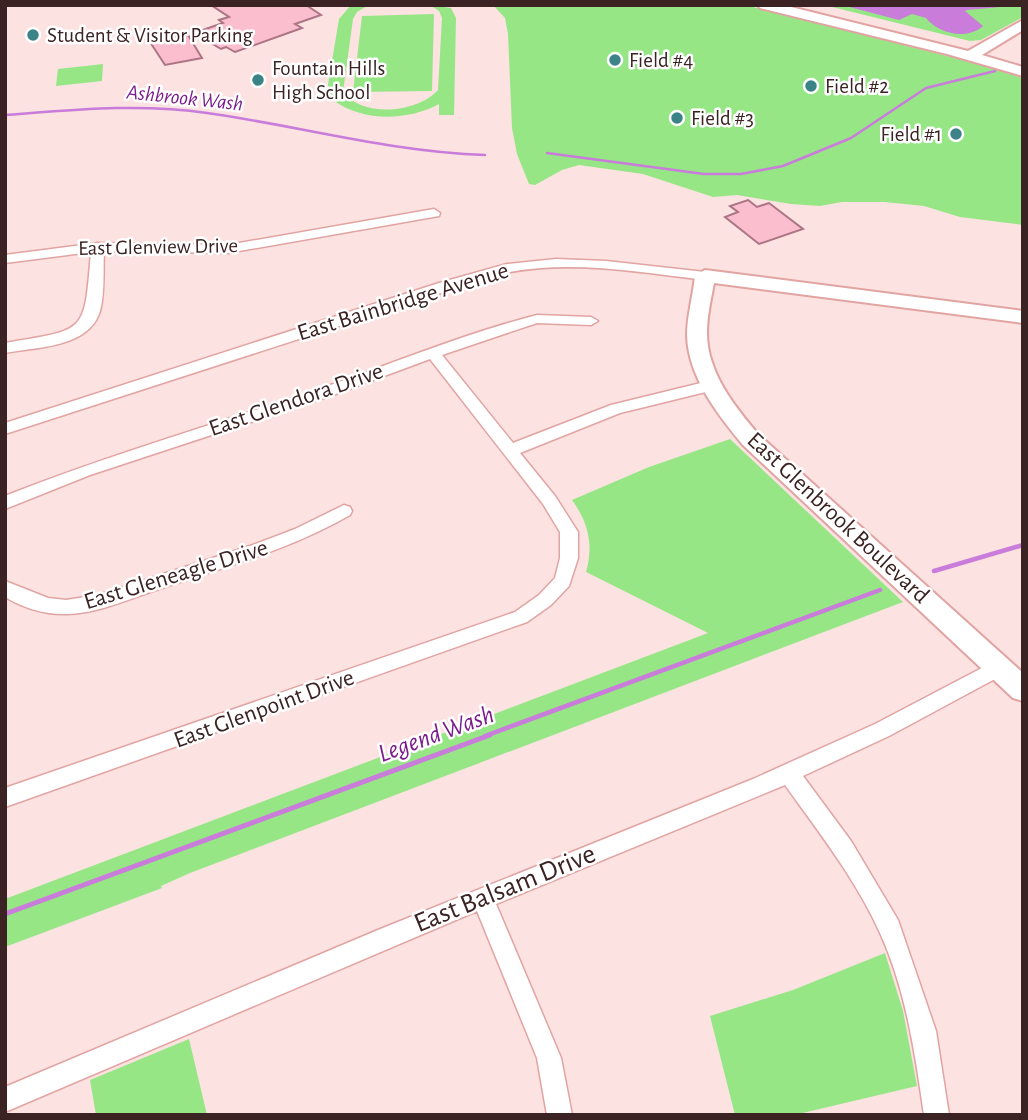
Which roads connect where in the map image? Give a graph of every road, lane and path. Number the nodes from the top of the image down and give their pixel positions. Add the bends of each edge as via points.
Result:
1 (765, 5) edge
2 (801, 5) edge
3 (1023, 24) edge
4 (1023, 33) edge
5 (983, 55) junction
6 (1023, 62) edge
7 (1023, 72) edge
8 (434, 213) dead end
9 (98, 247) junction
10 (5, 259) edge
11 (705, 276) junction
12 (1023, 317) edge
13 (591, 321) dead end
14 (5, 348) edge
15 (432, 352) junction
16 (713, 386) junction
17 (5, 429) edge
18 (510, 450) junction
19 (5, 503) edge
20 (344, 511) dead end
21 (5, 588) edge
22 (999, 667) junction
23 (1023, 690) edge
24 (789, 774) junction
25 (5, 798) edge
26 (483, 898) junction
27 (5, 1100) edge
28 (560, 1115) edge
29 (937, 1115) edge

1 - 5 street
2 - 5 street
3 - 5 street
4 - 5 street
5 - 6 street
5 - 7 street
8 - 9 street, East Glenview Drive via 228,249
9 - 10 street, East Glenview Drive
9 - 14 street via 93,310 84,328 63,337
11 - 12 street, East Bainbridge Avenue
11 - 16 street, East Glenbrook Boulevard via 697,337
11 - 17 street, East Bainbridge Avenue via 602,265 507,268
13 - 15 street, East Glendora Drive via 537,319
15 - 18 street, East Glenpoint Drive
15 - 19 street, East Glendora Drive via 84,471
16 - 18 street via 616,409
16 - 22 street, East Glenbrook Boulevard via 751,440
18 - 25 street, East Glenpoint Drive via 569,532 563,581 521,617
20 - 21 street, East Gleneagle Drive via 275,545 112,598 76,606 34,605
22 - 23 street, East Glenbrook Boulevard
22 - 24 street, East Balsam Drive via 873,736
24 - 26 street, East Balsam Drive
24 - 29 street via 843,848 890,928 924,1031
26 - 27 street, East Balsam Drive
26 - 28 street via 549,1058

